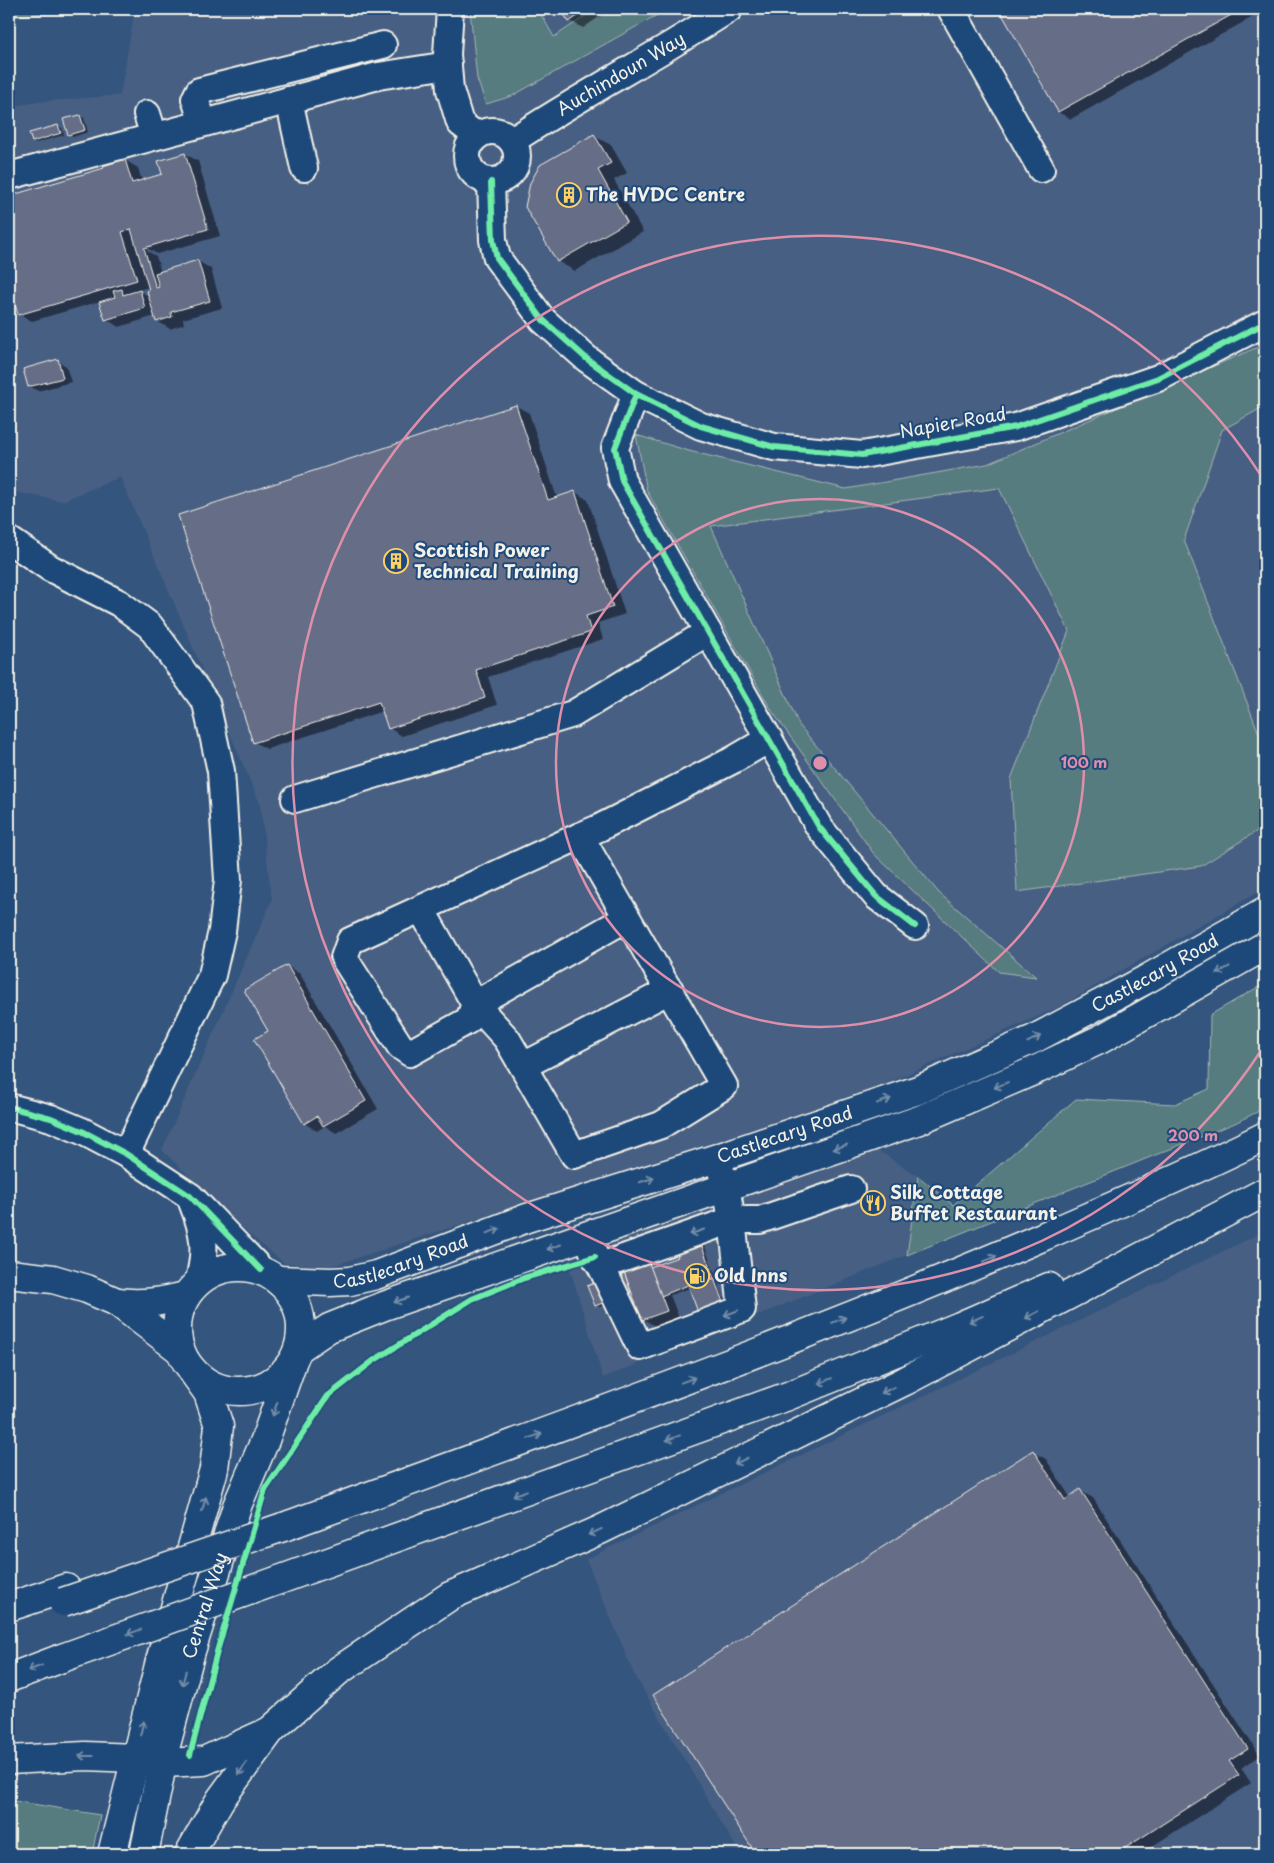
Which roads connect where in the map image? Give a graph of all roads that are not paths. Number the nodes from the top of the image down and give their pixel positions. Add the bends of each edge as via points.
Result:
1 (450, 9) edge
2 (729, 9) edge
3 (951, 9) edge
4 (383, 45) dead end
5 (448, 65) junction
6 (289, 100) junction
7 (203, 123) junction
8 (477, 136) junction
9 (512, 141) junction
10 (304, 168) dead end
11 (1041, 169) dead end
12 (9, 176) edge
13 (492, 182) junction
14 (1265, 322) edge
15 (636, 394) junction
16 (9, 540) edge
17 (708, 632) junction
18 (769, 740) junction
19 (295, 798) dead end
20 (580, 836) junction
21 (421, 909) junction
22 (1265, 912) edge
23 (627, 918) junction
24 (915, 926) dead end
25 (1265, 946) edge
26 (670, 990) junction
27 (474, 1004) junction
28 (523, 1066) junction
29 (9, 1107) edge
30 (1265, 1136) edge
31 (126, 1154) junction
32 (717, 1158) junction
33 (726, 1186) junction
34 (851, 1190) dead end
35 (1263, 1193) edge
36 (190, 1196) junction
37 (732, 1220) junction
38 (587, 1236) junction
39 (601, 1266) junction
40 (9, 1274) edge
41 (269, 1275) junction
42 (192, 1288) junction
43 (117, 1302) junction
44 (295, 1356) junction
45 (186, 1361) junction
46 (64, 1595) junction
47 (9, 1607) edge
48 (9, 1620) edge
49 (9, 1678) edge
50 (271, 1730) junction
51 (135, 1758) junction
52 (9, 1760) edge
53 (163, 1763) junction
54 (112, 1854) edge
55 (144, 1854) edge
56 (188, 1854) edge

1 - 5 street
2 - 9 street, Auchindoun Way
3 - 11 street
4 - 7 street via 199,91 195,99
5 - 6 street via 378,76
5 - 8 street via 450,90 460,123
6 - 7 street
6 - 10 street
7 - 12 street via 151,125
8 - 9 street via 492,131
8 - 13 street via 468,148 467,164 476,177
9 - 13 street via 518,156 516,164 507,177
13 - 15 street, Napier Road via 493,240 497,258 543,320 587,359
14 - 15 street, Napier Road via 1158,378 1016,426 862,455 774,447 701,426
15 - 17 street via 615,448 622,481
16 - 31 street via 50,568 119,603 150,626 206,703 221,771 228,880 222,932 212,975
17 - 18 street
17 - 19 street via 573,714
18 - 20 street
18 - 24 street via 819,827 876,896
20 - 21 street
20 - 23 street
21 - 27 street
21 - 27 street via 350,941 344,958 400,1046 410,1052 469,1020
32 -> 22 main road, Castlecary Road via 918,1090 995,1058 1137,985
23 - 26 street
23 - 27 street
25 -> 33 main road, Castlecary Road via 1101,1039 1038,1069 919,1120
26 - 28 street
26 - 28 street via 724,1086 661,1125 574,1155
27 - 28 street via 507,1038
29 - 31 street via 51,1118
46 -> 30 main road, bridge via 473,1458 719,1368 954,1274 1205,1166
31 - 36 street
32 - 33 street
41 -> 32 main road, Castlecary Road via 330,1282 376,1275 527,1218
33 - 37 street
33 - 38 main road, Castlecary Road
34 - 37 street via 760,1220
35 -> 49 main road, bridge via 960,1326 788,1396
35 -> 50 main road via 906,1381 600,1530 450,1596 338,1671
36 - 41 street
36 - 42 street via 205,1246 204,1259
37 -> 39 street
37 -> 39 street via 742,1309 640,1347
38 - 39 street
38 -> 44 main road, Castlecary Road via 352,1318 328,1328
40 - 43 main road via 53,1279
41 - 42 main road via 244,1266 226,1267 214,1271
41 - 44 main road via 293,1296 300,1315 301,1336
42 - 43 main road via 158,1303
42 - 45 main road via 178,1312 176,1331
43 - 45 main road
44 - 45 main road via 283,1374 267,1385 249,1391 230,1391 211,1385
44 -> 53 main road, Central Way via 237,1506 190,1651
51 -> 45 main road, Central Way via 214,1469 218,1442 219,1426 208,1393
46 - 47 main road
46 - 48 main road
50 - 53 main road via 204,1761
50 -> 56 main road via 220,1800
51 -> 52 main road via 85,1756
51 - 53 main road
51 - 54 main road, Central Way
53 - 55 main road, Central Way

